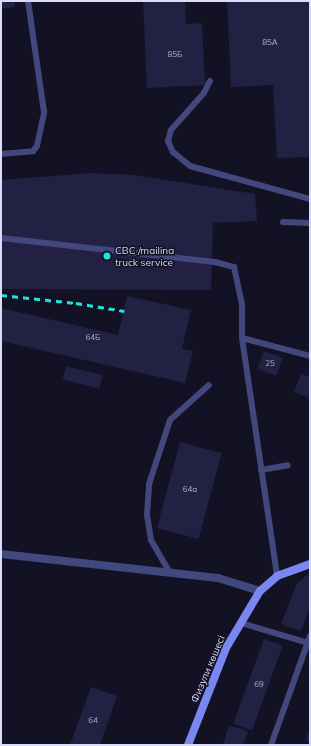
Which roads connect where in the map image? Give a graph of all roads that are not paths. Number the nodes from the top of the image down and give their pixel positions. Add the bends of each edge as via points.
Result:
1 (28, 1) edge
2 (210, 81) dead end
3 (1, 154) edge
4 (310, 199) edge
5 (283, 222) dead end
6 (310, 223) edge
7 (1, 238) edge
8 (242, 338) junction
9 (310, 356) edge
10 (209, 385) dead end
11 (288, 465) dead end
12 (261, 470) junction
13 (1, 554) edge
14 (310, 564) edge
15 (170, 572) junction
16 (277, 576) junction
17 (260, 591) junction
18 (241, 623) junction
19 (310, 636) edge
20 (308, 643) junction
21 (188, 745) edge
22 (271, 745) edge

1 - 3 lane via 44,112 37,146 33,151
2 - 4 lane via 204,93 171,130 168,141 173,152 190,166
5 - 6 lane
7 - 8 lane via 215,262 234,267 242,305
8 - 9 lane
8 - 12 lane
10 - 15 lane via 170,420 150,484 147,514 151,540
11 - 12 lane
12 - 16 lane
13 - 15 street
14 - 16 street, Физули көшесі
15 - 17 street via 218,578
16 - 17 street, Физули көшесі
17 - 18 street, Физули көшесі
18 - 20 lane
18 - 21 street, Физули көшесі via 226,648
19 - 20 lane
20 - 22 lane

